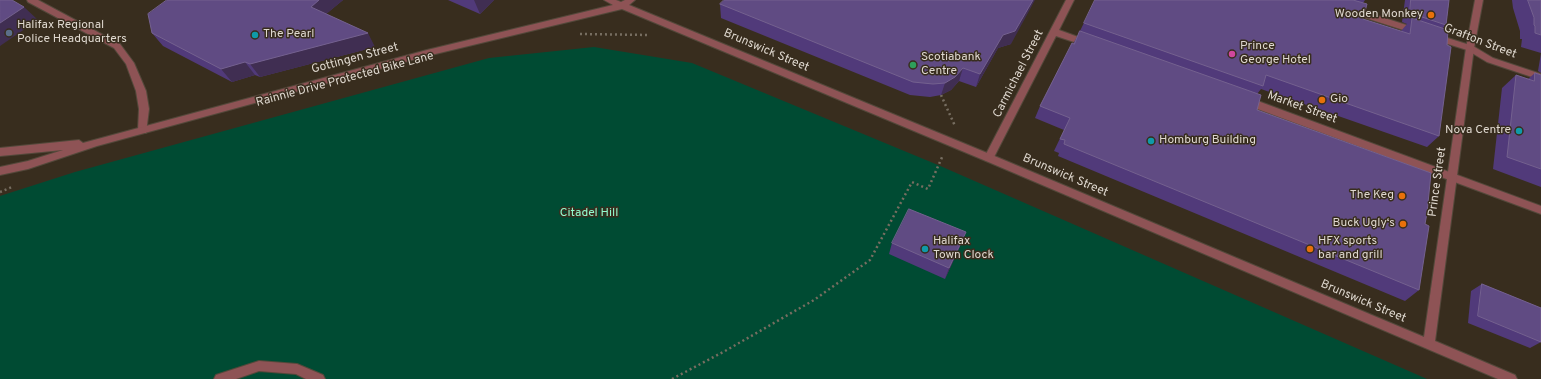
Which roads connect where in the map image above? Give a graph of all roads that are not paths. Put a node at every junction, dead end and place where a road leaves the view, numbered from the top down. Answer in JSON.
{"nodes":[{"id":1,"x":31,"y":0,"type":"edge"},
{"id":2,"x":608,"y":0,"type":"edge"},
{"id":3,"x":631,"y":0,"type":"edge"},
{"id":4,"x":1070,"y":0,"type":"edge"},
{"id":5,"x":1480,"y":0,"type":"edge"},
{"id":6,"x":622,"y":6,"type":"junction"},
{"id":7,"x":1341,"y":7,"type":"edge"},
{"id":8,"x":1054,"y":32,"type":"junction"},
{"id":9,"x":1098,"y":48,"type":"edge"},
{"id":10,"x":1470,"y":48,"type":"junction"},
{"id":11,"x":1541,"y":77,"type":"edge"},
{"id":12,"x":1240,"y":98,"type":"edge"},
{"id":13,"x":142,"y":130,"type":"junction"},
{"id":14,"x":97,"y":142,"type":"junction"},
{"id":15,"x":0,"y":152,"type":"edge"},
{"id":16,"x":989,"y":158,"type":"junction"},
{"id":17,"x":0,"y":171,"type":"edge"},
{"id":18,"x":1452,"y":178,"type":"junction"},
{"id":19,"x":1541,"y":210,"type":"edge"},
{"id":20,"x":1429,"y":344,"type":"junction"},
{"id":21,"x":220,"y":379,"type":"edge"},
{"id":22,"x":319,"y":379,"type":"edge"},
{"id":23,"x":1511,"y":379,"type":"edge"}],
"edges":[{"from":1,"to":13,"type":"street"},
{"from":2,"to":6,"type":"street","name":"Brunswick Street"},
{"from":3,"to":6,"type":"street"},
{"from":4,"to":8,"type":"street","name":"Carmichael Street"},
{"from":5,"to":10,"type":"street","name":"Prince Street"},
{"from":6,"to":13,"type":"street","name":"Gottingen Street"},
{"from":6,"to":16,"type":"street","name":"Brunswick Street"},
{"from":7,"to":10,"type":"street","name":"Grafton Street"},
{"from":8,"to":9,"type":"street"},
{"from":8,"to":16,"type":"street","name":"Carmichael Street"},
{"from":10,"to":11,"type":"street","name":"Grafton Street"},
{"from":10,"to":18,"type":"street","name":"Prince Street"},
{"from":12,"to":18,"type":"street","name":"Market Street"},
{"from":13,"to":14,"type":"street","name":"Gottingen Street"},
{"from":14,"to":15,"type":"street","name":"Gottingen Street"},
{"from":14,"to":17,"type":"street","name":"Gottingen Street"},
{"from":16,"to":20,"type":"street","name":"Brunswick Street"},
{"from":18,"to":19,"type":"street","name":"Market Street"},
{"from":18,"to":20,"type":"street","name":"Prince Street"},
{"from":20,"to":23,"type":"street","name":"Brunswick Street"},
{"from":21,"to":22,"type":"street"}]}
